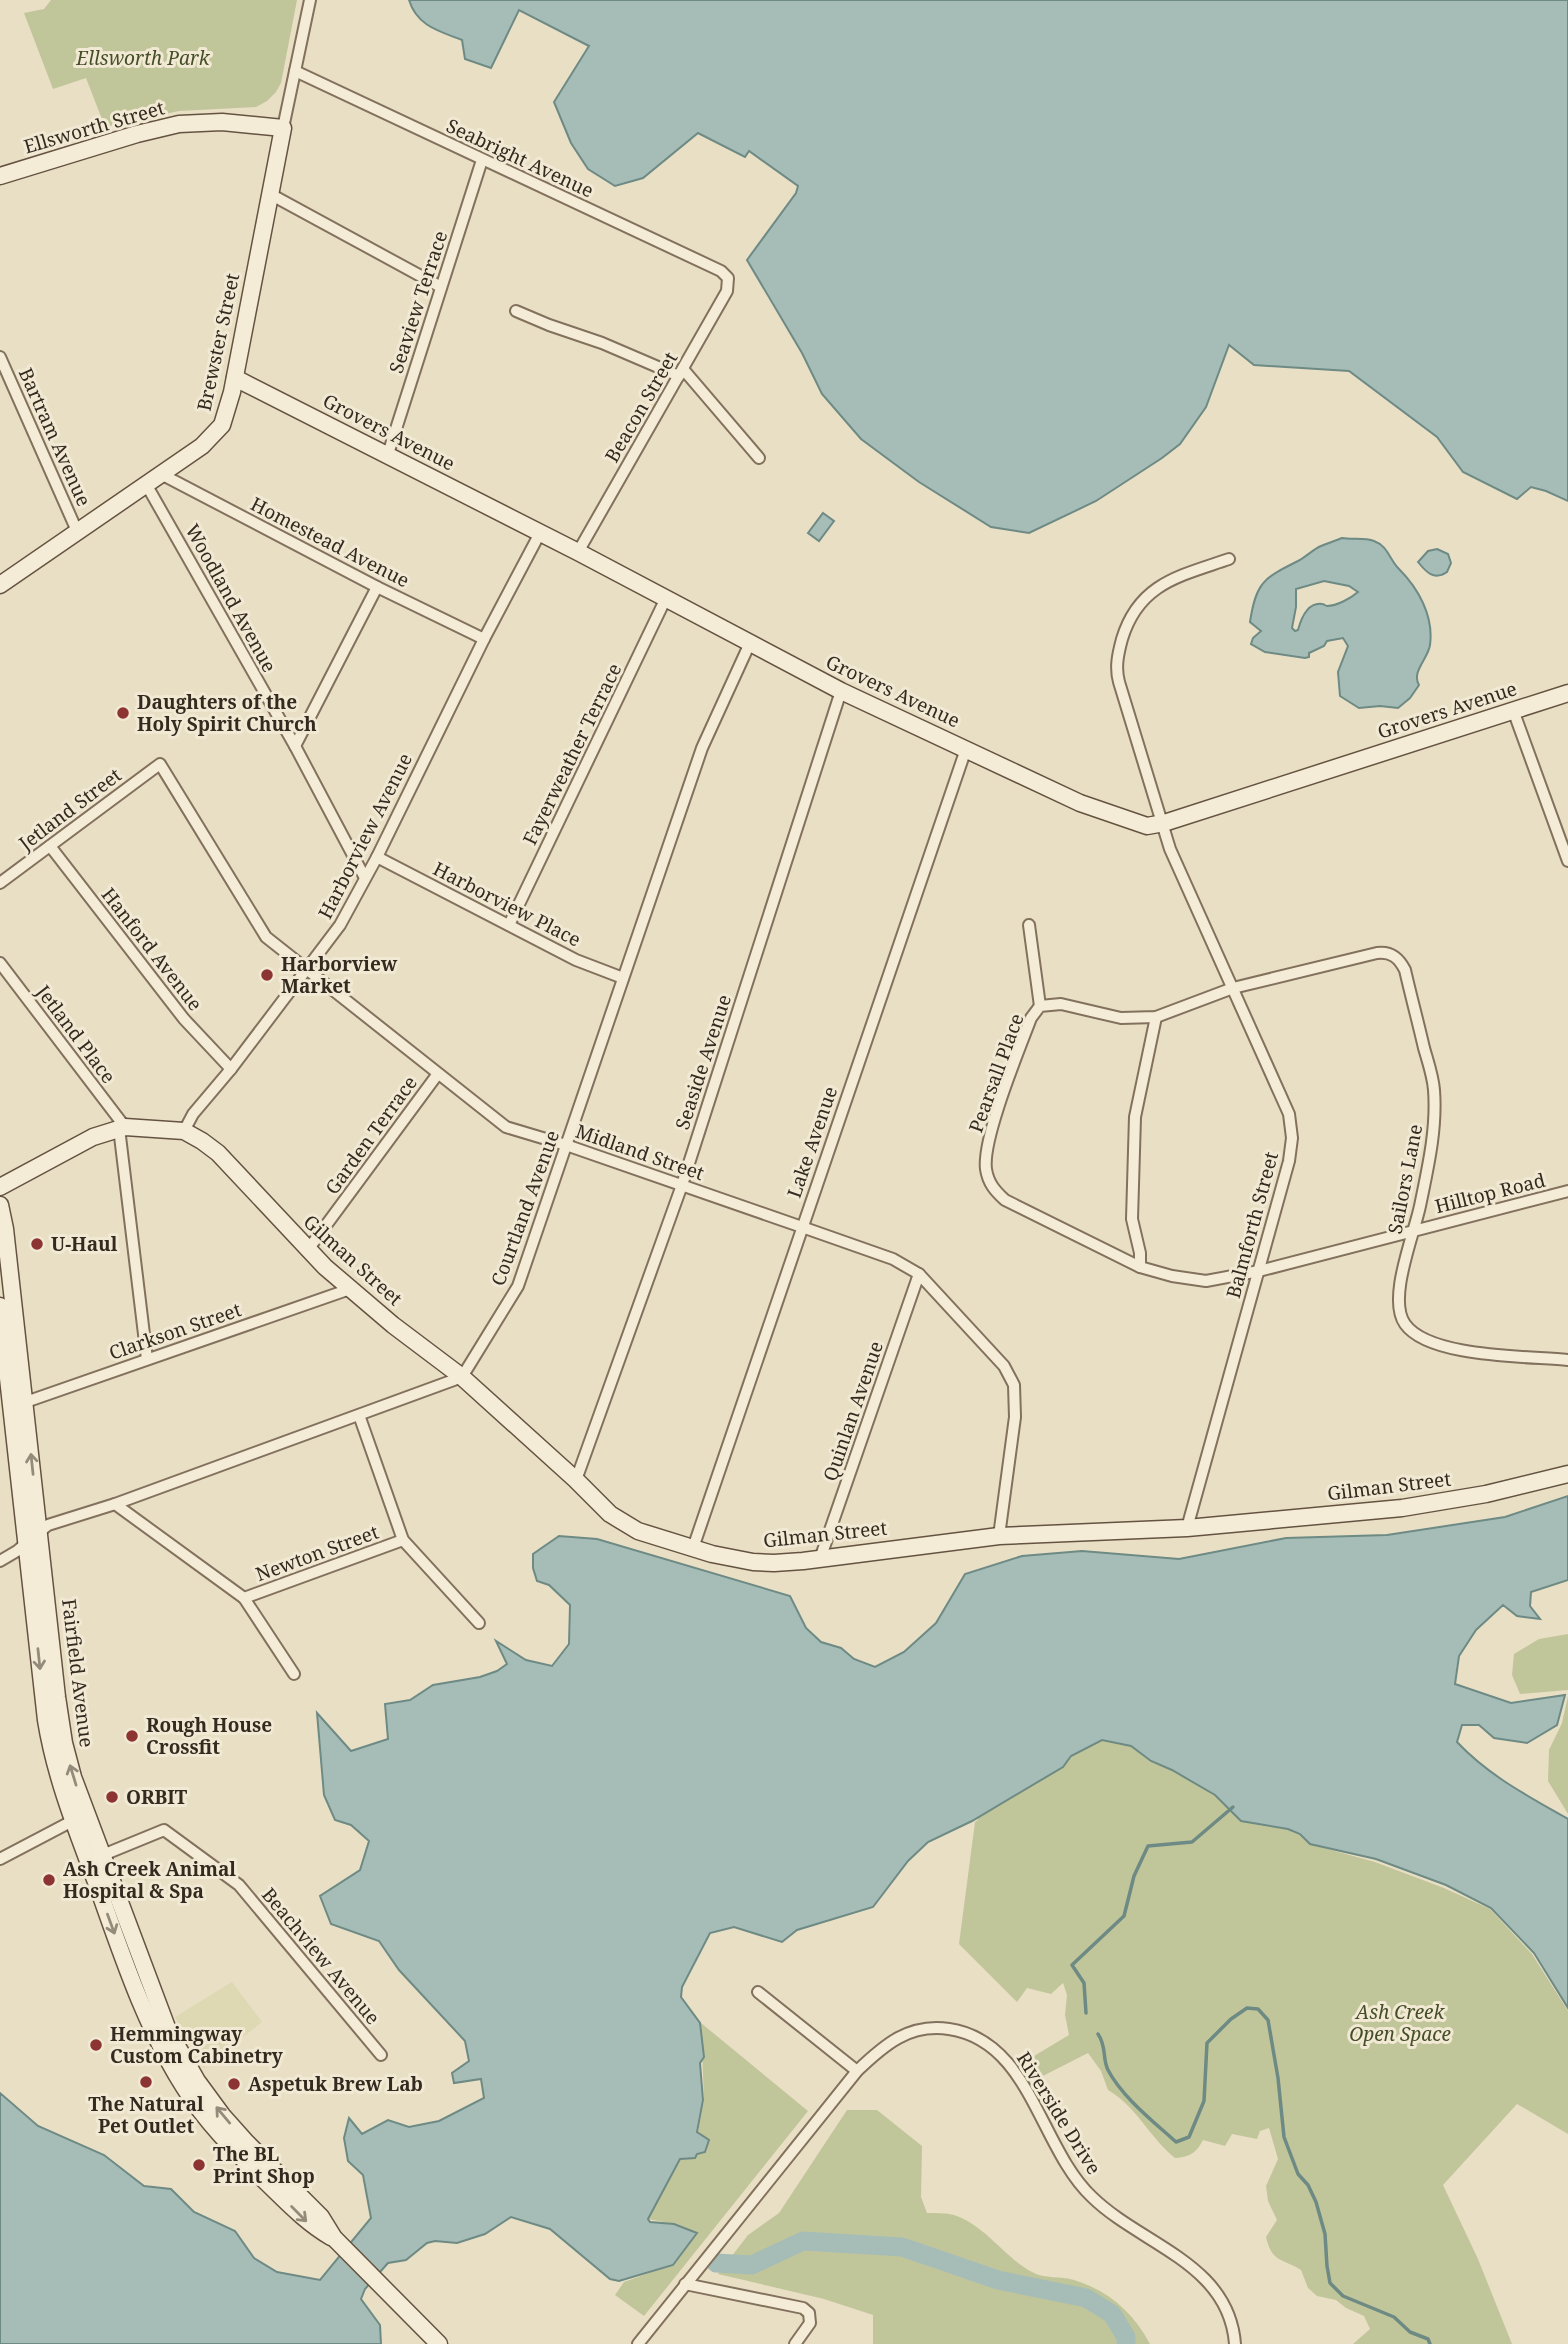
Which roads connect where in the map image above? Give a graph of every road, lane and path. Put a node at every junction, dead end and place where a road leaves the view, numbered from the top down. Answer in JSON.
{"nodes":[{"id":1,"x":310,"y":0,"type":"edge"},
{"id":2,"x":295,"y":71,"type":"junction"},
{"id":3,"x":283,"y":128,"type":"junction"},
{"id":4,"x":482,"y":160,"type":"junction"},
{"id":5,"x":0,"y":176,"type":"edge"},
{"id":6,"x":270,"y":194,"type":"junction"},
{"id":7,"x":728,"y":278,"type":"joint"},
{"id":8,"x":441,"y":287,"type":"junction"},
{"id":9,"x":516,"y":311,"type":"dead end"},
{"id":10,"x":0,"y":357,"type":"edge"},
{"id":11,"x":681,"y":373,"type":"junction"},
{"id":12,"x":235,"y":378,"type":"junction"},
{"id":13,"x":387,"y":454,"type":"junction"},
{"id":14,"x":759,"y":458,"type":"dead end"},
{"id":15,"x":161,"y":474,"type":"junction"},
{"id":16,"x":146,"y":484,"type":"junction"},
{"id":17,"x":78,"y":531,"type":"junction"},
{"id":18,"x":540,"y":533,"type":"junction"},
{"id":19,"x":578,"y":552,"type":"junction"},
{"id":20,"x":1229,"y":559,"type":"dead end"},
{"id":21,"x":0,"y":585,"type":"edge"},
{"id":22,"x":377,"y":587,"type":"junction"},
{"id":23,"x":666,"y":597,"type":"junction"},
{"id":24,"x":484,"y":639,"type":"junction"},
{"id":25,"x":750,"y":643,"type":"junction"},
{"id":26,"x":841,"y":691,"type":"junction"},
{"id":27,"x":1568,"y":693,"type":"edge"},
{"id":28,"x":1513,"y":710,"type":"junction"},
{"id":29,"x":295,"y":746,"type":"junction"},
{"id":30,"x":965,"y":749,"type":"junction"},
{"id":31,"x":160,"y":764,"type":"joint"},
{"id":32,"x":1164,"y":823,"type":"junction"},
{"id":33,"x":50,"y":846,"type":"junction"},
{"id":34,"x":1567,"y":853,"type":"edge"},
{"id":35,"x":377,"y":857,"type":"junction"},
{"id":36,"x":365,"y":878,"type":"junction"},
{"id":37,"x":0,"y":883,"type":"edge"},
{"id":38,"x":509,"y":925,"type":"junction"},
{"id":39,"x":1029,"y":925,"type":"dead end"},
{"id":40,"x":0,"y":963,"type":"edge"},
{"id":41,"x":306,"y":970,"type":"junction"},
{"id":42,"x":623,"y":978,"type":"junction"},
{"id":43,"x":1233,"y":988,"type":"junction"},
{"id":44,"x":1040,"y":1006,"type":"junction"},
{"id":45,"x":1156,"y":1017,"type":"junction"},
{"id":46,"x":231,"y":1069,"type":"junction"},
{"id":47,"x":437,"y":1075,"type":"junction"},
{"id":48,"x":122,"y":1128,"type":"junction"},
{"id":49,"x":184,"y":1131,"type":"junction"},
{"id":50,"x":566,"y":1145,"type":"junction"},
{"id":51,"x":682,"y":1185,"type":"junction"},
{"id":52,"x":0,"y":1187,"type":"edge"},
{"id":53,"x":1568,"y":1191,"type":"edge"},
{"id":54,"x":0,"y":1208,"type":"edge"},
{"id":55,"x":802,"y":1227,"type":"junction"},
{"id":56,"x":1415,"y":1231,"type":"junction"},
{"id":57,"x":307,"y":1251,"type":"junction"},
{"id":58,"x":1140,"y":1267,"type":"junction"},
{"id":59,"x":1259,"y":1271,"type":"junction"},
{"id":60,"x":919,"y":1274,"type":"junction"},
{"id":61,"x":350,"y":1289,"type":"junction"},
{"id":62,"x":0,"y":1307,"type":"edge"},
{"id":63,"x":147,"y":1359,"type":"junction"},
{"id":64,"x":1568,"y":1360,"type":"edge"},
{"id":65,"x":462,"y":1377,"type":"junction"},
{"id":66,"x":10,"y":1380,"type":"edge"},
{"id":67,"x":18,"y":1405,"type":"junction"},
{"id":68,"x":359,"y":1415,"type":"junction"},
{"id":69,"x":1568,"y":1474,"type":"edge"},
{"id":70,"x":576,"y":1480,"type":"junction"},
{"id":71,"x":116,"y":1504,"type":"junction"},
{"id":72,"x":1187,"y":1528,"type":"junction"},
{"id":73,"x":39,"y":1531,"type":"junction"},
{"id":74,"x":999,"y":1535,"type":"junction"},
{"id":75,"x":403,"y":1540,"type":"junction"},
{"id":76,"x":26,"y":1542,"type":"junction"},
{"id":77,"x":693,"y":1548,"type":"junction"},
{"id":78,"x":820,"y":1559,"type":"junction"},
{"id":79,"x":0,"y":1561,"type":"edge"},
{"id":80,"x":244,"y":1598,"type":"junction"},
{"id":81,"x":42,"y":1618,"type":"junction"},
{"id":82,"x":479,"y":1623,"type":"dead end"},
{"id":83,"x":294,"y":1674,"type":"dead end"},
{"id":84,"x":80,"y":1817,"type":"junction"},
{"id":85,"x":95,"y":1858,"type":"junction"},
{"id":86,"x":0,"y":1859,"type":"edge"},
{"id":87,"x":758,"y":1992,"type":"dead end"},
{"id":88,"x":381,"y":2055,"type":"dead end"},
{"id":89,"x":857,"y":2071,"type":"junction"},
{"id":90,"x":685,"y":2284,"type":"junction"},
{"id":91,"x":439,"y":2344,"type":"edge"},
{"id":92,"x":638,"y":2344,"type":"edge"},
{"id":93,"x":795,"y":2344,"type":"edge"},
{"id":94,"x":1234,"y":2344,"type":"edge"}],
"edges":[{"from":1,"to":2,"type":"street","name":"Brewster Street"},
{"from":2,"to":3,"type":"street","name":"Brewster Street"},
{"from":2,"to":4,"type":"street","name":"Seabright Avenue"},
{"from":3,"to":5,"type":"street","name":"Ellsworth Street"},
{"from":3,"to":6,"type":"street","name":"Brewster Street"},
{"from":4,"to":7,"type":"street","name":"Seabright Avenue"},
{"from":4,"to":8,"type":"street","name":"Seaview Terrace"},
{"from":6,"to":8,"type":"street"},
{"from":6,"to":12,"type":"street","name":"Brewster Street"},
{"from":7,"to":11,"type":"street","name":"Beacon Street"},
{"from":8,"to":13,"type":"street","name":"Seaview Terrace"},
{"from":9,"to":11,"type":"street"},
{"from":10,"to":17,"type":"street","name":"Bartram Avenue"},
{"from":11,"to":14,"type":"street"},
{"from":11,"to":19,"type":"street","name":"Beacon Street"},
{"from":12,"to":13,"type":"street","name":"Grovers Avenue"},
{"from":12,"to":15,"type":"street","name":"Brewster Street"},
{"from":13,"to":18,"type":"street","name":"Grovers Avenue"},
{"from":15,"to":16,"type":"street","name":"Brewster Street"},
{"from":15,"to":22,"type":"street","name":"Homestead Avenue"},
{"from":16,"to":17,"type":"street","name":"Brewster Street"},
{"from":16,"to":29,"type":"street","name":"Woodland Avenue"},
{"from":17,"to":21,"type":"street","name":"Brewster Street"},
{"from":18,"to":19,"type":"street","name":"Grovers Avenue"},
{"from":18,"to":24,"type":"street","name":"Harborview Avenue"},
{"from":19,"to":23,"type":"street","name":"Grovers Avenue"},
{"from":20,"to":32,"type":"street","name":"Balmforth Street"},
{"from":22,"to":24,"type":"street","name":"Homestead Avenue"},
{"from":22,"to":29,"type":"street"},
{"from":23,"to":25,"type":"street","name":"Grovers Avenue"},
{"from":23,"to":38,"type":"street","name":"Fayerweather Terrace"},
{"from":24,"to":35,"type":"street","name":"Harborview Avenue"},
{"from":25,"to":26,"type":"street","name":"Grovers Avenue"},
{"from":25,"to":42,"type":"street","name":"Courtland Avenue"},
{"from":26,"to":30,"type":"street","name":"Grovers Avenue"},
{"from":26,"to":51,"type":"street","name":"Seaside Avenue"},
{"from":27,"to":28,"type":"street","name":"Grovers Avenue"},
{"from":28,"to":32,"type":"street","name":"Grovers Avenue"},
{"from":28,"to":34,"type":"street"},
{"from":29,"to":36,"type":"street","name":"Woodland Avenue"},
{"from":30,"to":32,"type":"street","name":"Grovers Avenue"},
{"from":30,"to":55,"type":"street","name":"Lake Avenue"},
{"from":31,"to":33,"type":"street","name":"Jetland Street"},
{"from":31,"to":41,"type":"street","name":"Midland Street"},
{"from":32,"to":43,"type":"street","name":"Balmforth Street"},
{"from":33,"to":37,"type":"street","name":"Jetland Street"},
{"from":33,"to":46,"type":"street","name":"Hanford Avenue"},
{"from":35,"to":36,"type":"street","name":"Harborview Avenue"},
{"from":35,"to":38,"type":"street","name":"Harborview Place"},
{"from":36,"to":41,"type":"street","name":"Harborview Avenue"},
{"from":38,"to":42,"type":"street","name":"Harborview Place"},
{"from":39,"to":44,"type":"street"},
{"from":40,"to":48,"type":"street","name":"Jetland Place"},
{"from":41,"to":46,"type":"street","name":"Harborview Avenue"},
{"from":41,"to":47,"type":"street","name":"Midland Street"},
{"from":42,"to":50,"type":"street","name":"Courtland Avenue"},
{"from":43,"to":45,"type":"street","name":"Pearsall Place"},
{"from":43,"to":56,"type":"street","name":"Sailors Lane"},
{"from":43,"to":59,"type":"street","name":"Balmforth Street"},
{"from":44,"to":45,"type":"street","name":"Pearsall Place"},
{"from":44,"to":58,"type":"street","name":"Pearsall Place"},
{"from":45,"to":58,"type":"street"},
{"from":46,"to":49,"type":"street","name":"Harborview Avenue"},
{"from":47,"to":50,"type":"street","name":"Midland Street"},
{"from":47,"to":57,"type":"street","name":"Garden Terrace"},
{"from":48,"to":49,"type":"street","name":"Gilman Street"},
{"from":48,"to":52,"type":"street","name":"Gilman Street"},
{"from":48,"to":63,"type":"street"},
{"from":49,"to":57,"type":"street","name":"Gilman Street"},
{"from":50,"to":51,"type":"street","name":"Midland Street"},
{"from":50,"to":65,"type":"street","name":"Courtland Avenue"},
{"from":51,"to":55,"type":"street","name":"Midland Street"},
{"from":51,"to":70,"type":"street","name":"Seaside Avenue"},
{"from":53,"to":56,"type":"street","name":"Hilltop Road"},
{"from":54,"to":66,"type":"street","name":"Fairfield Avenue"},
{"from":55,"to":60,"type":"street","name":"Midland Street"},
{"from":55,"to":77,"type":"street","name":"Lake Avenue"},
{"from":56,"to":59,"type":"street","name":"Hilltop Road"},
{"from":56,"to":64,"type":"street","name":"Sailors Lane"},
{"from":57,"to":61,"type":"street","name":"Gilman Street"},
{"from":58,"to":59,"type":"street","name":"Pearsall Place"},
{"from":59,"to":72,"type":"street","name":"Balmforth Street"},
{"from":60,"to":74,"type":"street","name":"Midland Street"},
{"from":60,"to":78,"type":"street","name":"Quinlan Avenue"},
{"from":61,"to":63,"type":"street","name":"Clarkson Street"},
{"from":61,"to":65,"type":"street","name":"Gilman Street"},
{"from":62,"to":66,"type":"street","name":"Fairfield Avenue"},
{"from":63,"to":67,"type":"street","name":"Clarkson Street"},
{"from":65,"to":68,"type":"street"},
{"from":65,"to":70,"type":"street","name":"Gilman Street"},
{"from":66,"to":67,"type":"street","name":"Fairfield Avenue"},
{"from":73,"to":67,"type":"street","name":"Fairfield Avenue","one_way":true},
{"from":67,"to":76,"type":"street","name":"Fairfield Avenue"},
{"from":68,"to":71,"type":"street"},
{"from":68,"to":75,"type":"street"},
{"from":69,"to":72,"type":"street","name":"Gilman Street"},
{"from":70,"to":77,"type":"street","name":"Gilman Street"},
{"from":71,"to":73,"type":"street"},
{"from":71,"to":80,"type":"street"},
{"from":72,"to":74,"type":"street","name":"Gilman Street"},
{"from":73,"to":76,"type":"street"},
{"from":73,"to":81,"type":"street","name":"Fairfield Avenue"},
{"from":74,"to":78,"type":"street","name":"Gilman Street"},
{"from":75,"to":80,"type":"street","name":"Newton Street"},
{"from":75,"to":82,"type":"street"},
{"from":76,"to":79,"type":"street"},
{"from":76,"to":81,"type":"street","name":"Fairfield Avenue"},
{"from":77,"to":78,"type":"street","name":"Gilman Street"},
{"from":80,"to":83,"type":"street"},
{"from":81,"to":84,"type":"street","name":"Fairfield Avenue"},
{"from":84,"to":85,"type":"street","name":"Fairfield Avenue"},
{"from":84,"to":86,"type":"street"},
{"from":85,"to":88,"type":"street","name":"Beachview Avenue"},
{"from":85,"to":91,"type":"street","name":"Fairfield Avenue"},
{"from":87,"to":89,"type":"street"},
{"from":89,"to":90,"type":"street","name":"Riverside Drive"},
{"from":89,"to":94,"type":"street","name":"Riverside Drive"},
{"from":90,"to":92,"type":"street","name":"Riverside Drive"},
{"from":90,"to":93,"type":"street"}]}
